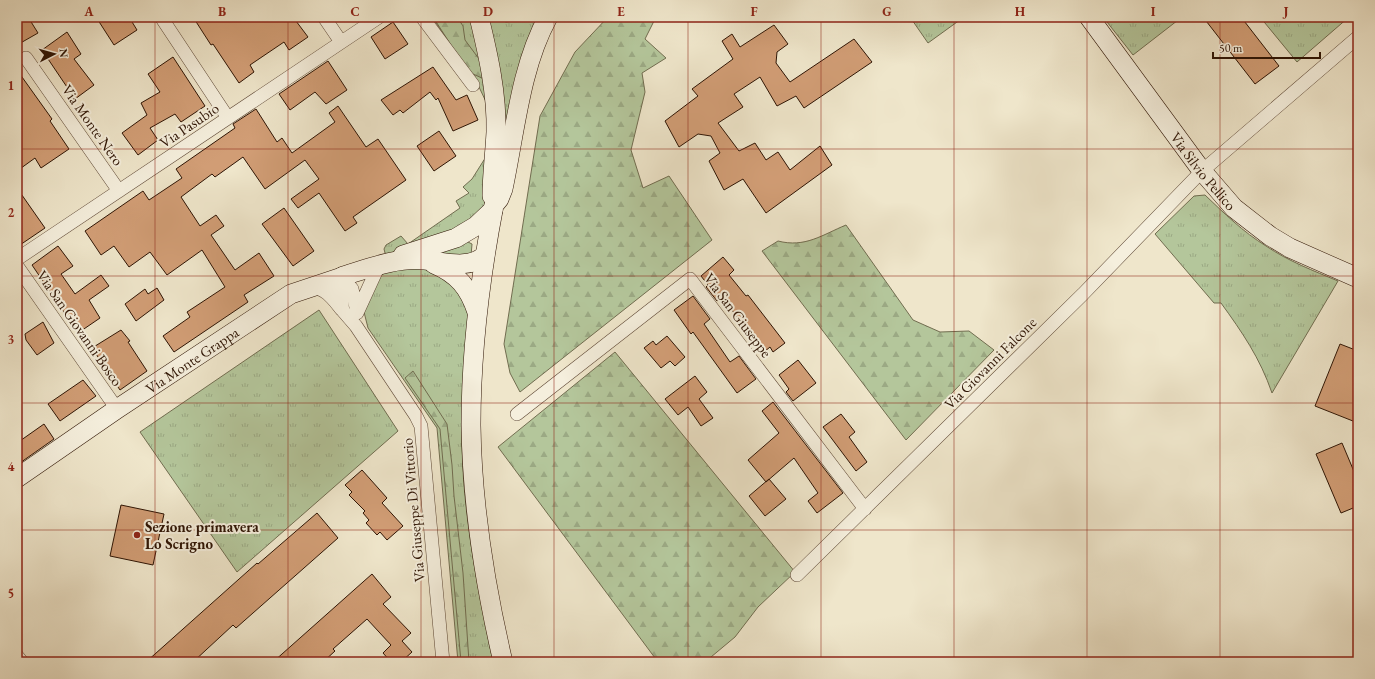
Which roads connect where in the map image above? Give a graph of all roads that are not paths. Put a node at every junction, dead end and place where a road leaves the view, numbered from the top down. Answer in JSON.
{"nodes":[{"id":1,"x":161,"y":17,"type":"edge"},
{"id":2,"x":324,"y":17,"type":"edge"},
{"id":3,"x":379,"y":17,"type":"edge"},
{"id":4,"x":422,"y":17,"type":"edge"},
{"id":5,"x":479,"y":17,"type":"edge"},
{"id":6,"x":548,"y":17,"type":"edge"},
{"id":7,"x":1089,"y":17,"type":"edge"},
{"id":8,"x":1358,"y":37,"type":"edge"},
{"id":9,"x":341,"y":42,"type":"junction"},
{"id":10,"x":26,"y":58,"type":"dead end"},
{"id":11,"x":473,"y":85,"type":"dead end"},
{"id":12,"x":228,"y":118,"type":"junction"},
{"id":13,"x":1202,"y":171,"type":"junction"},
{"id":14,"x":119,"y":191,"type":"junction"},
{"id":15,"x":493,"y":208,"type":"junction"},
{"id":16,"x":485,"y":255,"type":"junction"},
{"id":17,"x":17,"y":259,"type":"edge"},
{"id":18,"x":423,"y":260,"type":"junction"},
{"id":19,"x":379,"y":265,"type":"junction"},
{"id":20,"x":17,"y":266,"type":"edge"},
{"id":21,"x":343,"y":277,"type":"junction"},
{"id":22,"x":1358,"y":278,"type":"edge"},
{"id":23,"x":311,"y":287,"type":"junction"},
{"id":24,"x":343,"y":311,"type":"junction"},
{"id":25,"x":357,"y":312,"type":"junction"},
{"id":26,"x":477,"y":314,"type":"junction"},
{"id":27,"x":356,"y":326,"type":"junction"},
{"id":28,"x":117,"y":409,"type":"junction"},
{"id":29,"x":517,"y":414,"type":"dead end"},
{"id":30,"x":17,"y":478,"type":"edge"},
{"id":31,"x":865,"y":509,"type":"junction"},
{"id":32,"x":797,"y":575,"type":"dead end"},
{"id":33,"x":17,"y":656,"type":"edge"},
{"id":34,"x":22,"y":662,"type":"edge"},
{"id":35,"x":443,"y":662,"type":"edge"},
{"id":36,"x":503,"y":662,"type":"edge"}],
"edges":[{"from":1,"to":12,"type":"street"},
{"from":2,"to":9,"type":"street"},
{"from":3,"to":9,"type":"street","name":"Via Pasubio"},
{"from":4,"to":11,"type":"street"},
{"from":5,"to":15,"type":"street"},
{"from":6,"to":15,"type":"street"},
{"from":7,"to":13,"type":"street","name":"Via Silvio Pellico"},
{"from":8,"to":13,"type":"street","name":"Via Giovanni Falcone"},
{"from":9,"to":12,"type":"street","name":"Via Pasubio"},
{"from":10,"to":14,"type":"street","name":"Via Monte Nero"},
{"from":12,"to":14,"type":"street","name":"Via Pasubio"},
{"from":13,"to":22,"type":"street","name":"Via Silvio Pellico"},
{"from":13,"to":31,"type":"street","name":"Via Giovanni Falcone"},
{"from":14,"to":17,"type":"street","name":"Via Pasubio"},
{"from":15,"to":16,"type":"street"},
{"from":15,"to":19,"type":"street","name":"Via Monte Grappa"},
{"from":16,"to":18,"type":"street","name":"Via Monte Grappa"},
{"from":16,"to":26,"type":"street"},
{"from":18,"to":19,"type":"street","name":"Via Monte Grappa"},
{"from":18,"to":26,"type":"street","name":"Via Monte Grappa"},
{"from":19,"to":21,"type":"street","name":"Via Monte Grappa"},
{"from":19,"to":25,"type":"street"},
{"from":20,"to":28,"type":"street","name":"Via San Giovanni Bosco"},
{"from":21,"to":23,"type":"street","name":"Via Monte Grappa"},
{"from":21,"to":24,"type":"street"},
{"from":21,"to":25,"type":"street"},
{"from":23,"to":24,"type":"street","name":"Via Giuseppe Di Vittorio"},
{"from":23,"to":28,"type":"street","name":"Via Monte Grappa"},
{"from":24,"to":27,"type":"street","name":"Via Giuseppe Di Vittorio"},
{"from":25,"to":27,"type":"street"},
{"from":26,"to":36,"type":"street"},
{"from":27,"to":35,"type":"street","name":"Via Giuseppe Di Vittorio"},
{"from":28,"to":30,"type":"street","name":"Via Monte Grappa"},
{"from":29,"to":31,"type":"street","name":"Via San Giuseppe"},
{"from":31,"to":32,"type":"street","name":"Via Giovanni Falcone"},
{"from":33,"to":34,"type":"street"}]}
